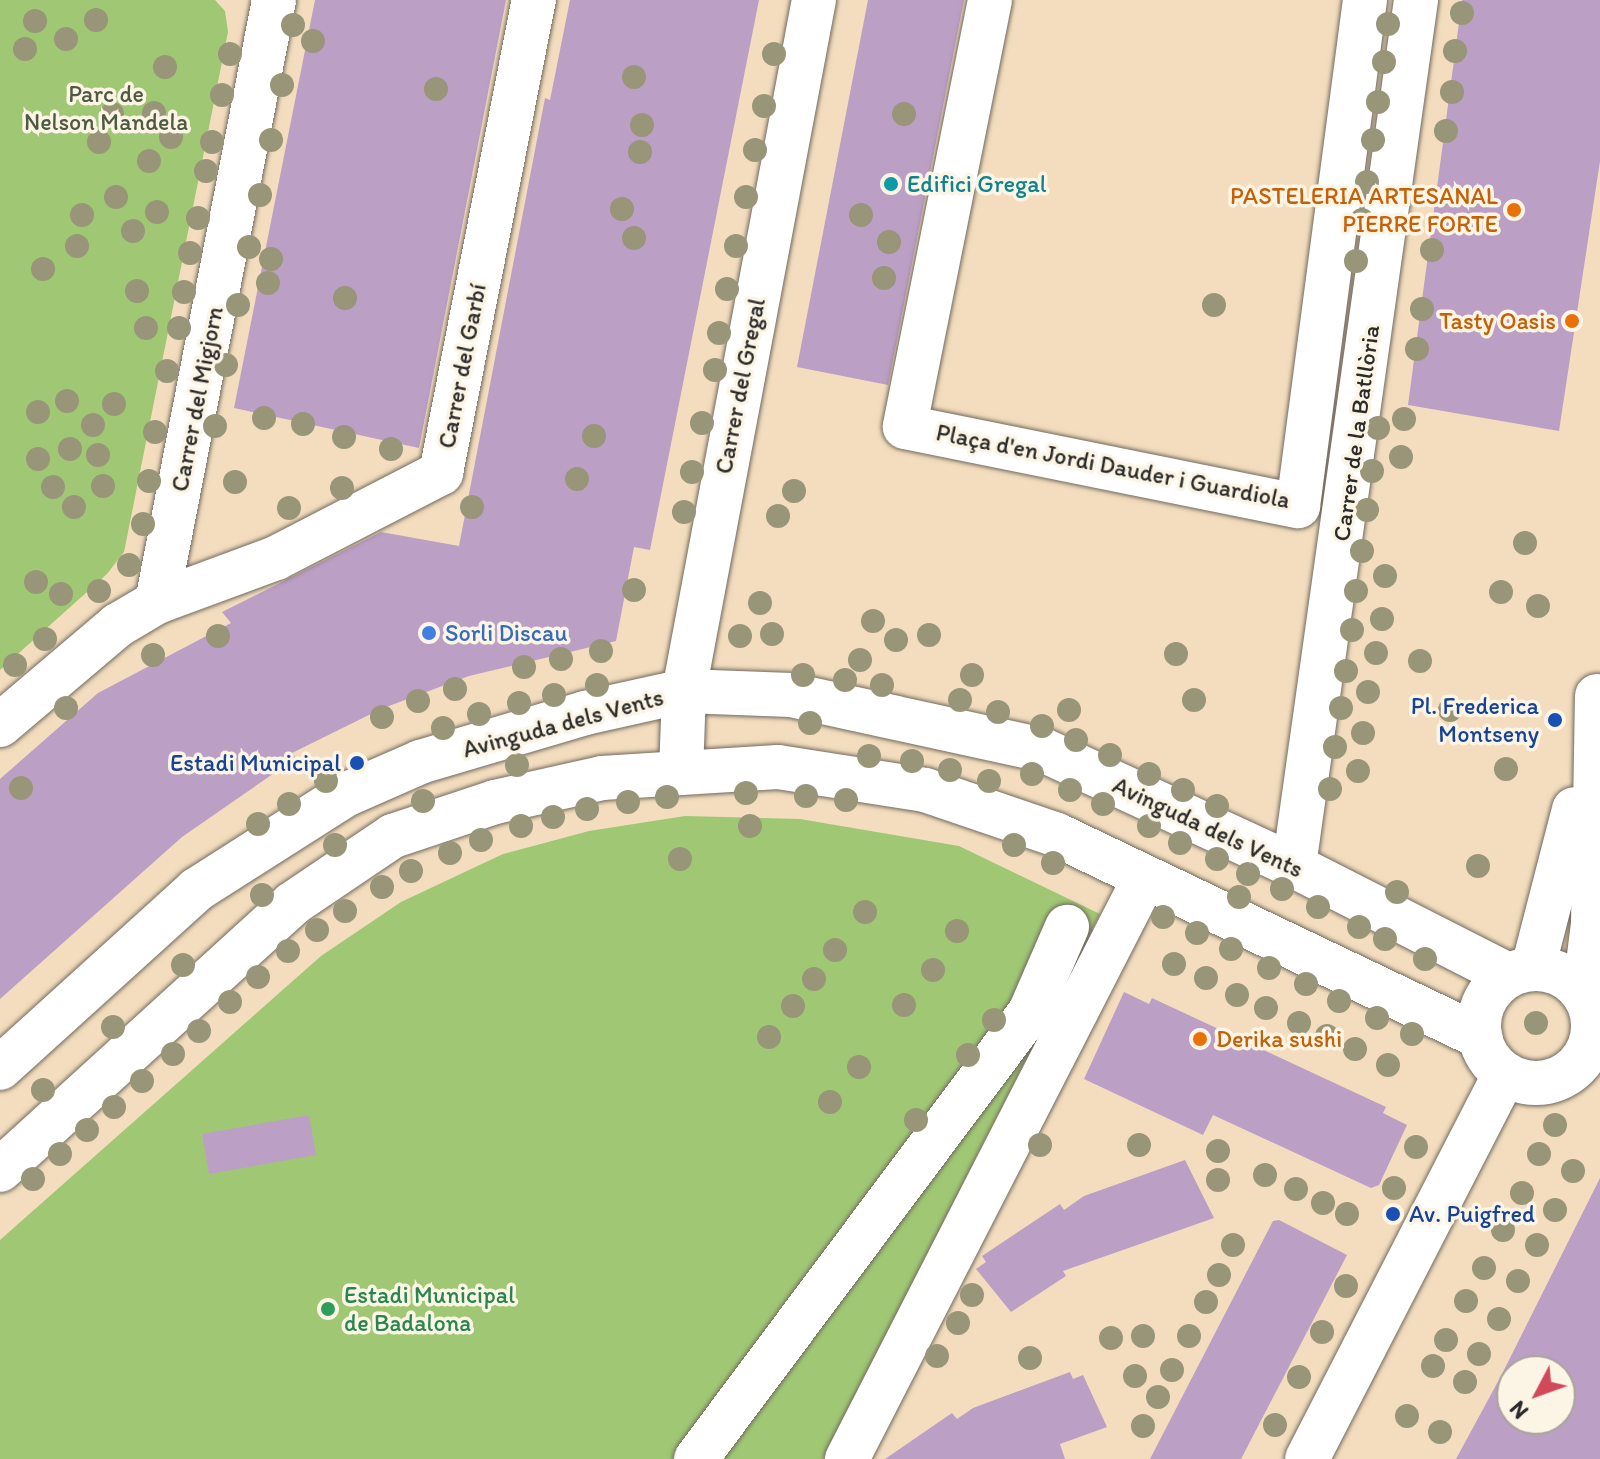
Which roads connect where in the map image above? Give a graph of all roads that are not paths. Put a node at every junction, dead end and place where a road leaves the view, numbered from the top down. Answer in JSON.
{"nodes":[{"id":1,"x":274,"y":0,"type":"edge"},
{"id":2,"x":534,"y":0,"type":"edge"},
{"id":3,"x":814,"y":0,"type":"edge"},
{"id":4,"x":990,"y":0,"type":"edge"},
{"id":5,"x":1365,"y":0,"type":"edge"},
{"id":6,"x":1416,"y":0,"type":"edge"},
{"id":7,"x":157,"y":602,"type":"junction"},
{"id":8,"x":1599,"y":687,"type":"edge"},
{"id":9,"x":684,"y":691,"type":"junction"},
{"id":10,"x":0,"y":725,"type":"edge"},
{"id":11,"x":681,"y":773,"type":"junction"},
{"id":12,"x":1294,"y":866,"type":"junction"},
{"id":13,"x":1144,"y":879,"type":"junction"},
{"id":14,"x":1067,"y":927,"type":"dead end"},
{"id":15,"x":1596,"y":932,"type":"edge"},
{"id":16,"x":1521,"y":972,"type":"junction"},
{"id":17,"x":1592,"y":1005,"type":"edge"},
{"id":18,"x":1480,"y":1037,"type":"junction"},
{"id":19,"x":0,"y":1068,"type":"edge"},
{"id":20,"x":1505,"y":1074,"type":"junction"},
{"id":21,"x":1584,"y":1082,"type":"edge"},
{"id":22,"x":0,"y":1170,"type":"edge"},
{"id":23,"x":696,"y":1459,"type":"edge"},
{"id":24,"x":847,"y":1459,"type":"edge"},
{"id":25,"x":1307,"y":1459,"type":"edge"}],
"edges":[{"from":1,"to":7,"type":"street","name":"Carrer del Migjorn"},
{"from":2,"to":7,"type":"street","name":"Carrer del Garbí"},
{"from":3,"to":9,"type":"street","name":"Carrer del Gregal"},
{"from":4,"to":5,"type":"street","name":"Plaça d'en Jordi Dauder i Guardiola"},
{"from":6,"to":12,"type":"street","name":"Carrer de la Batllòria"},
{"from":7,"to":10,"type":"street"},
{"from":8,"to":15,"type":"street"},
{"from":8,"to":16,"type":"street"},
{"from":9,"to":11,"type":"street","name":"Carrer del Gregal"},
{"from":9,"to":12,"type":"street","name":"Avinguda dels Vents"},
{"from":9,"to":19,"type":"street","name":"Avinguda dels Vents"},
{"from":11,"to":13,"type":"street"},
{"from":11,"to":22,"type":"street"},
{"from":12,"to":16,"type":"street","name":"Avinguda dels Vents"},
{"from":13,"to":18,"type":"street"},
{"from":13,"to":24,"type":"street"},
{"from":14,"to":23,"type":"street"},
{"from":15,"to":17,"type":"street"},
{"from":16,"to":17,"type":"street"},
{"from":16,"to":18,"type":"street"},
{"from":17,"to":21,"type":"street"},
{"from":18,"to":20,"type":"street"},
{"from":20,"to":21,"type":"street"},
{"from":20,"to":25,"type":"street"}]}
